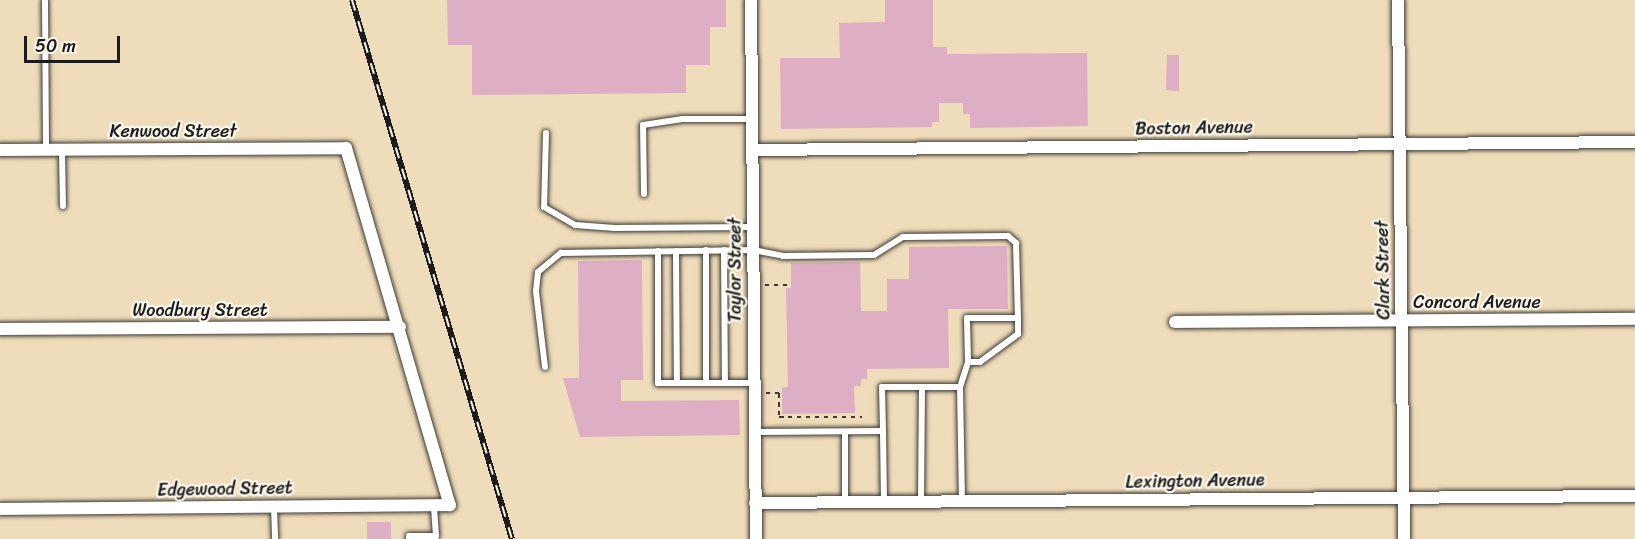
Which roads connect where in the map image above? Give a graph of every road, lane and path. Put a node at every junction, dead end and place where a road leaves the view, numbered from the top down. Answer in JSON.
{"nodes":[{"id":1,"x":45,"y":0,"type":"edge"},
{"id":2,"x":751,"y":0,"type":"edge"},
{"id":3,"x":1398,"y":0,"type":"edge"},
{"id":4,"x":752,"y":119,"type":"junction"},
{"id":5,"x":546,"y":134,"type":"dead end"},
{"id":6,"x":1635,"y":142,"type":"edge"},
{"id":7,"x":1400,"y":144,"type":"junction"},
{"id":8,"x":0,"y":150,"type":"edge"},
{"id":9,"x":46,"y":150,"type":"junction"},
{"id":10,"x":62,"y":150,"type":"junction"},
{"id":11,"x":753,"y":150,"type":"junction"},
{"id":12,"x":644,"y":194,"type":"dead end"},
{"id":13,"x":63,"y":206,"type":"dead end"},
{"id":14,"x":753,"y":227,"type":"junction"},
{"id":15,"x":676,"y":250,"type":"junction"},
{"id":16,"x":706,"y":250,"type":"junction"},
{"id":17,"x":724,"y":250,"type":"junction"},
{"id":18,"x":753,"y":250,"type":"junction"},
{"id":19,"x":658,"y":251,"type":"junction"},
{"id":20,"x":765,"y":285,"type":"dead end"},
{"id":21,"x":790,"y":285,"type":"dead end"},
{"id":22,"x":1018,"y":318,"type":"junction"},
{"id":23,"x":1635,"y":319,"type":"edge"},
{"id":24,"x":1402,"y":321,"type":"junction"},
{"id":25,"x":1175,"y":322,"type":"dead end"},
{"id":26,"x":399,"y":327,"type":"junction"},
{"id":27,"x":0,"y":329,"type":"edge"},
{"id":28,"x":968,"y":362,"type":"junction"},
{"id":29,"x":545,"y":368,"type":"dead end"},
{"id":30,"x":677,"y":383,"type":"junction"},
{"id":31,"x":706,"y":383,"type":"junction"},
{"id":32,"x":725,"y":383,"type":"junction"},
{"id":33,"x":754,"y":383,"type":"junction"},
{"id":34,"x":922,"y":387,"type":"junction"},
{"id":35,"x":960,"y":387,"type":"junction"},
{"id":36,"x":766,"y":393,"type":"dead end"},
{"id":37,"x":862,"y":417,"type":"dead end"},
{"id":38,"x":883,"y":431,"type":"junction"},
{"id":39,"x":755,"y":432,"type":"junction"},
{"id":40,"x":845,"y":432,"type":"junction"},
{"id":41,"x":1635,"y":496,"type":"edge"},
{"id":42,"x":1403,"y":498,"type":"junction"},
{"id":43,"x":962,"y":501,"type":"junction"},
{"id":44,"x":845,"y":502,"type":"junction"},
{"id":45,"x":884,"y":502,"type":"junction"},
{"id":46,"x":921,"y":502,"type":"junction"},
{"id":47,"x":755,"y":503,"type":"junction"},
{"id":48,"x":434,"y":505,"type":"junction"},
{"id":49,"x":274,"y":506,"type":"junction"},
{"id":50,"x":0,"y":509,"type":"edge"},
{"id":51,"x":274,"y":539,"type":"edge"},
{"id":52,"x":409,"y":539,"type":"edge"},
{"id":53,"x":756,"y":539,"type":"edge"},
{"id":54,"x":1404,"y":539,"type":"edge"}],
"edges":[{"from":1,"to":9,"type":"lane"},
{"from":2,"to":4,"type":"street","name":"Taylor Street"},
{"from":3,"to":7,"type":"street","name":"Clark Street"},
{"from":4,"to":11,"type":"street","name":"Taylor Street"},
{"from":4,"to":12,"type":"lane"},
{"from":5,"to":14,"type":"lane"},
{"from":6,"to":7,"type":"street","name":"Boston Avenue"},
{"from":7,"to":11,"type":"street","name":"Boston Avenue"},
{"from":7,"to":24,"type":"street","name":"Clark Street"},
{"from":8,"to":9,"type":"street","name":"Kenwood Street"},
{"from":9,"to":10,"type":"street","name":"Kenwood Street"},
{"from":10,"to":13,"type":"lane"},
{"from":10,"to":26,"type":"street","name":"Kenwood Street"},
{"from":11,"to":14,"type":"street","name":"Taylor Street"},
{"from":14,"to":18,"type":"street","name":"Taylor Street"},
{"from":15,"to":16,"type":"lane"},
{"from":15,"to":19,"type":"lane"},
{"from":15,"to":30,"type":"lane"},
{"from":16,"to":17,"type":"lane"},
{"from":16,"to":31,"type":"lane"},
{"from":17,"to":18,"type":"lane"},
{"from":17,"to":32,"type":"lane"},
{"from":18,"to":22,"type":"lane"},
{"from":18,"to":33,"type":"street","name":"Taylor Street"},
{"from":19,"to":29,"type":"lane"},
{"from":19,"to":30,"type":"lane"},
{"from":20,"to":21,"type":"path"},
{"from":22,"to":28,"type":"lane"},
{"from":22,"to":28,"type":"lane"},
{"from":23,"to":24,"type":"street","name":"Concord Avenue"},
{"from":24,"to":25,"type":"street","name":"Concord Avenue"},
{"from":24,"to":42,"type":"street","name":"Clark Street"},
{"from":26,"to":27,"type":"street","name":"Woodbury Street"},
{"from":26,"to":48,"type":"street","name":"Edgewood Street"},
{"from":28,"to":35,"type":"lane"},
{"from":30,"to":31,"type":"lane"},
{"from":31,"to":32,"type":"lane"},
{"from":32,"to":33,"type":"lane"},
{"from":33,"to":39,"type":"street","name":"Taylor Street"},
{"from":34,"to":35,"type":"lane"},
{"from":34,"to":38,"type":"lane"},
{"from":34,"to":46,"type":"lane"},
{"from":35,"to":43,"type":"lane"},
{"from":36,"to":37,"type":"path"},
{"from":38,"to":40,"type":"lane"},
{"from":38,"to":45,"type":"lane"},
{"from":39,"to":40,"type":"lane"},
{"from":39,"to":47,"type":"street","name":"Taylor Street"},
{"from":40,"to":44,"type":"lane"},
{"from":41,"to":42,"type":"street","name":"Lexington Avenue"},
{"from":42,"to":43,"type":"street","name":"Lexington Avenue"},
{"from":42,"to":54,"type":"street","name":"Clark Street"},
{"from":43,"to":46,"type":"street","name":"Lexington Avenue"},
{"from":44,"to":45,"type":"street","name":"Lexington Avenue"},
{"from":44,"to":47,"type":"street","name":"Lexington Avenue"},
{"from":45,"to":46,"type":"street","name":"Lexington Avenue"},
{"from":47,"to":53,"type":"street","name":"Taylor Street"},
{"from":48,"to":49,"type":"street","name":"Edgewood Street"},
{"from":48,"to":52,"type":"lane"},
{"from":49,"to":50,"type":"street","name":"Edgewood Street"},
{"from":49,"to":51,"type":"lane"}]}
